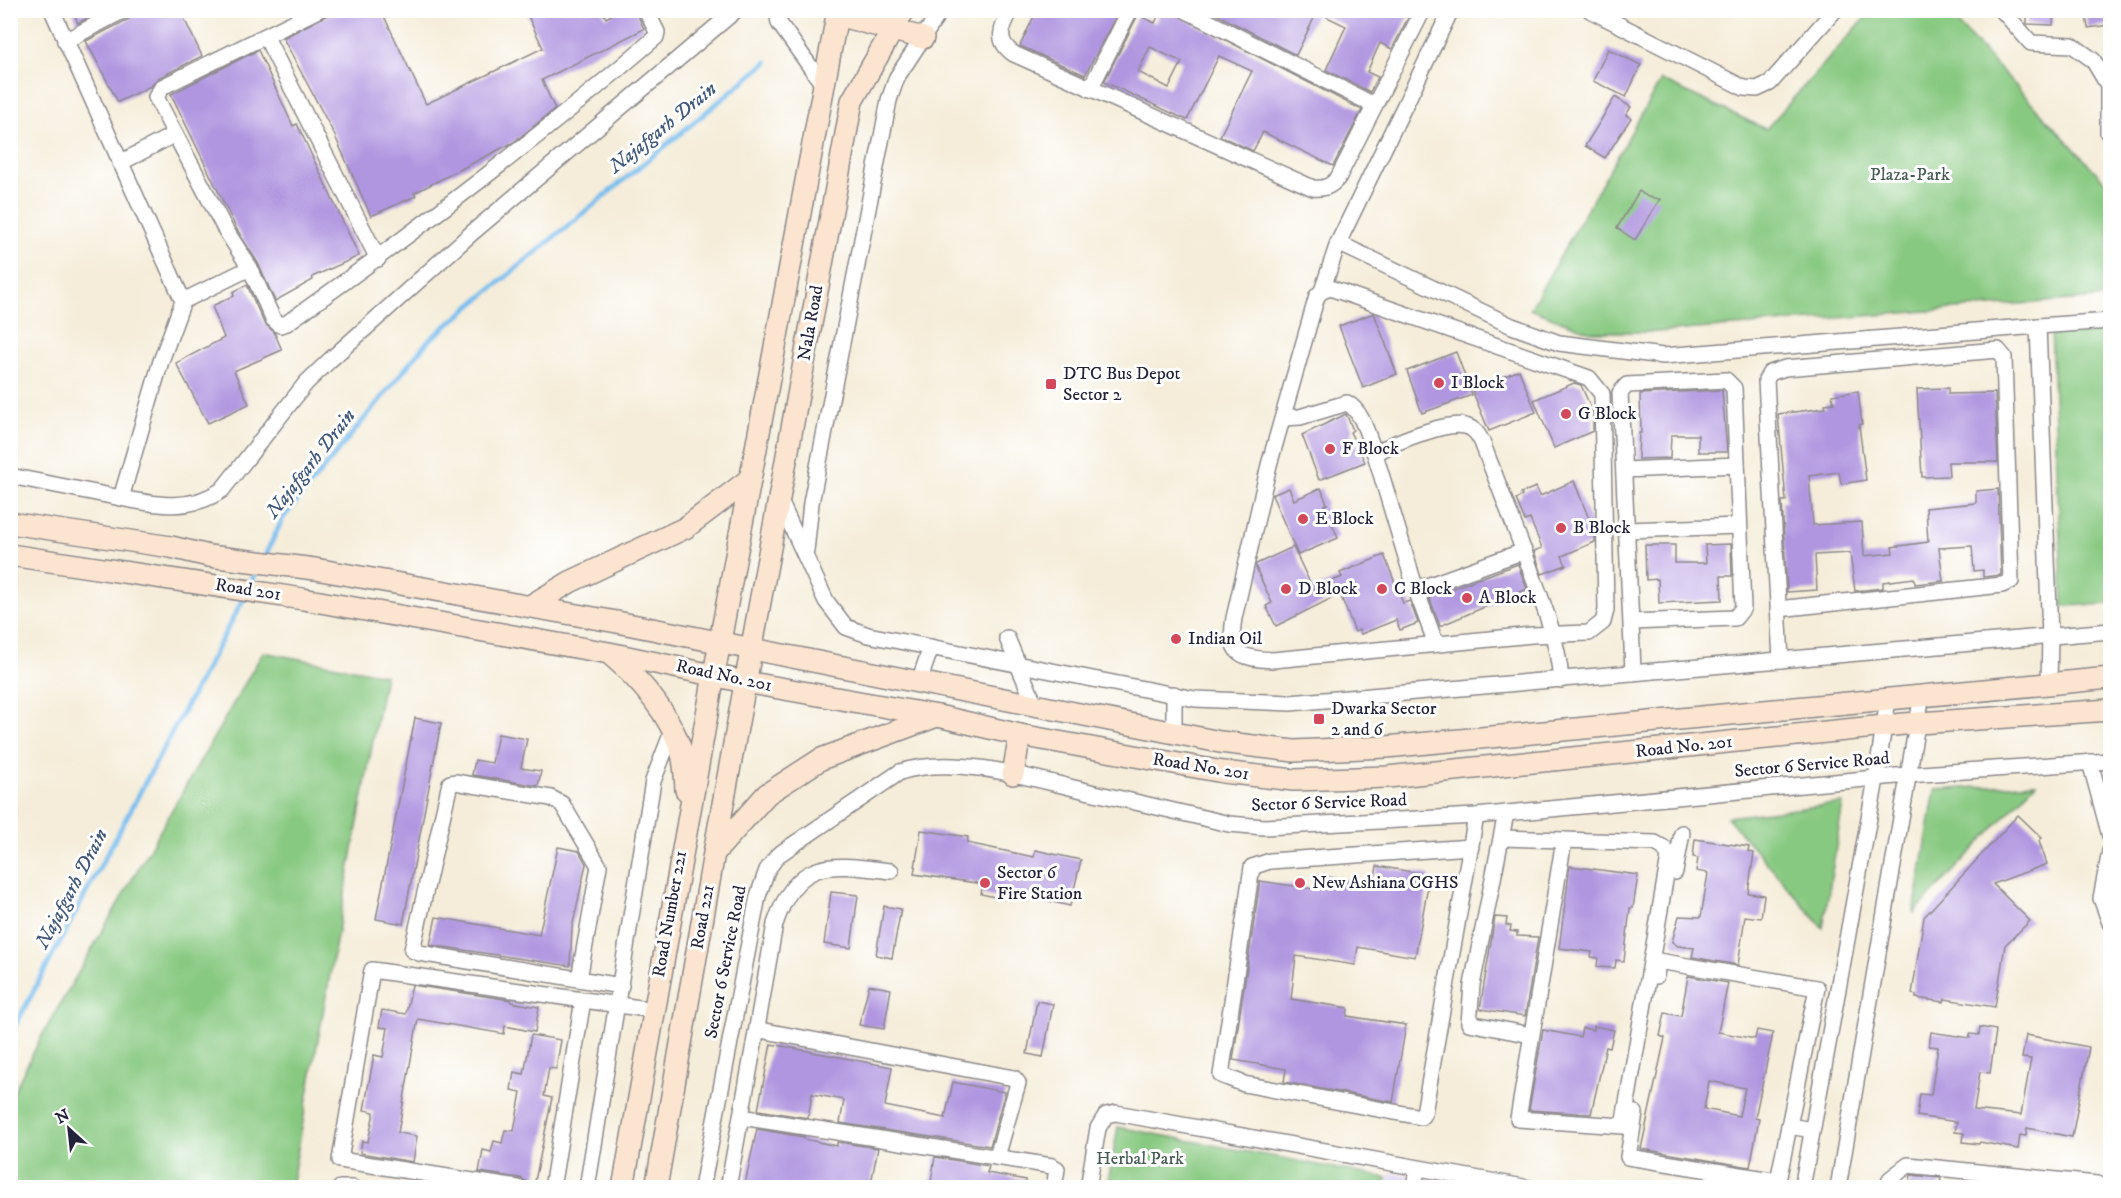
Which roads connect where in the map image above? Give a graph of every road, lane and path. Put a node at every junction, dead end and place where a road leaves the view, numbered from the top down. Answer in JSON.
{"nodes":[{"id":1,"x":52,"y":10,"type":"edge"},
{"id":2,"x":124,"y":10,"type":"edge"},
{"id":3,"x":318,"y":10,"type":"edge"},
{"id":4,"x":646,"y":10,"type":"edge"},
{"id":5,"x":736,"y":10,"type":"edge"},
{"id":6,"x":777,"y":10,"type":"edge"},
{"id":7,"x":904,"y":10,"type":"edge"},
{"id":8,"x":941,"y":10,"type":"edge"},
{"id":9,"x":1011,"y":10,"type":"edge"},
{"id":10,"x":1130,"y":10,"type":"edge"},
{"id":11,"x":1185,"y":10,"type":"edge"},
{"id":12,"x":1423,"y":10,"type":"edge"},
{"id":13,"x":1451,"y":10,"type":"edge"},
{"id":14,"x":1590,"y":10,"type":"edge"},
{"id":15,"x":1835,"y":10,"type":"edge"},
{"id":16,"x":2002,"y":10,"type":"edge"},
{"id":17,"x":838,"y":13,"type":"edge"},
{"id":18,"x":893,"y":29,"type":"junction"},
{"id":19,"x":266,"y":37,"type":"junction"},
{"id":20,"x":923,"y":38,"type":"junction"},
{"id":21,"x":65,"y":41,"type":"junction"},
{"id":22,"x":824,"y":86,"type":"junction"},
{"id":23,"x":1090,"y":89,"type":"junction"},
{"id":24,"x":1374,"y":105,"type":"junction"},
{"id":25,"x":176,"y":134,"type":"junction"},
{"id":26,"x":2110,"y":135,"type":"edge"},
{"id":27,"x":120,"y":163,"type":"junction"},
{"id":28,"x":1338,"y":243,"type":"junction"},
{"id":29,"x":378,"y":259,"type":"junction"},
{"id":30,"x":250,"y":268,"type":"junction"},
{"id":31,"x":1322,"y":291,"type":"junction"},
{"id":32,"x":183,"y":301,"type":"junction"},
{"id":33,"x":2110,"y":321,"type":"edge"},
{"id":34,"x":2038,"y":327,"type":"junction"},
{"id":35,"x":1283,"y":418,"type":"junction"},
{"id":36,"x":1375,"y":454,"type":"junction"},
{"id":37,"x":1737,"y":465,"type":"junction"},
{"id":38,"x":1624,"y":470,"type":"junction"},
{"id":39,"x":10,"y":476,"type":"edge"},
{"id":40,"x":750,"y":479,"type":"junction"},
{"id":41,"x":121,"y":498,"type":"junction"},
{"id":42,"x":779,"y":499,"type":"junction"},
{"id":43,"x":10,"y":523,"type":"edge"},
{"id":44,"x":1739,"y":526,"type":"junction"},
{"id":45,"x":1627,"y":530,"type":"junction"},
{"id":46,"x":1524,"y":551,"type":"junction"},
{"id":47,"x":806,"y":554,"type":"junction"},
{"id":48,"x":10,"y":555,"type":"edge"},
{"id":49,"x":1416,"y":590,"type":"junction"},
{"id":50,"x":303,"y":598,"type":"joint"},
{"id":51,"x":530,"y":606,"type":"junction"},
{"id":52,"x":1778,"y":609,"type":"junction"},
{"id":53,"x":1631,"y":622,"type":"junction"},
{"id":54,"x":2110,"y":631,"type":"edge"},
{"id":55,"x":1554,"y":634,"type":"junction"},
{"id":56,"x":2049,"y":636,"type":"junction"},
{"id":57,"x":1007,"y":638,"type":"dead end"},
{"id":58,"x":720,"y":641,"type":"junction"},
{"id":59,"x":1436,"y":644,"type":"junction"},
{"id":60,"x":752,"y":647,"type":"junction"},
{"id":61,"x":931,"y":647,"type":"junction"},
{"id":62,"x":609,"y":653,"type":"junction"},
{"id":63,"x":1781,"y":660,"type":"junction"},
{"id":64,"x":1019,"y":664,"type":"junction"},
{"id":65,"x":716,"y":674,"type":"junction"},
{"id":66,"x":1633,"y":674,"type":"junction"},
{"id":67,"x":2110,"y":678,"type":"edge"},
{"id":68,"x":1561,"y":680,"type":"junction"},
{"id":69,"x":745,"y":682,"type":"junction"},
{"id":70,"x":919,"y":682,"type":"junction"},
{"id":71,"x":2049,"y":684,"type":"junction"},
{"id":72,"x":1174,"y":694,"type":"junction"},
{"id":73,"x":1922,"y":695,"type":"junction"},
{"id":74,"x":1888,"y":699,"type":"junction"},
{"id":75,"x":1035,"y":705,"type":"junction"},
{"id":76,"x":2110,"y":710,"type":"edge"},
{"id":77,"x":938,"y":716,"type":"junction"},
{"id":78,"x":1917,"y":723,"type":"junction"},
{"id":79,"x":1884,"y":726,"type":"junction"},
{"id":80,"x":672,"y":732,"type":"junction"},
{"id":81,"x":1174,"y":733,"type":"junction"},
{"id":82,"x":1020,"y":735,"type":"junction"},
{"id":83,"x":2110,"y":761,"type":"edge"},
{"id":84,"x":2090,"y":762,"type":"junction"},
{"id":85,"x":1013,"y":774,"type":"junction"},
{"id":86,"x":1907,"y":775,"type":"junction"},
{"id":87,"x":1876,"y":779,"type":"junction"},
{"id":88,"x":688,"y":808,"type":"junction"},
{"id":89,"x":1506,"y":813,"type":"junction"},
{"id":90,"x":1476,"y":816,"type":"junction"},
{"id":91,"x":1682,"y":833,"type":"dead end"},
{"id":92,"x":2110,"y":836,"type":"edge"},
{"id":93,"x":1502,"y":838,"type":"junction"},
{"id":94,"x":1564,"y":840,"type":"junction"},
{"id":95,"x":1471,"y":847,"type":"junction"},
{"id":96,"x":2110,"y":851,"type":"edge"},
{"id":97,"x":714,"y":853,"type":"junction"},
{"id":98,"x":891,"y":872,"type":"dead end"},
{"id":99,"x":2110,"y":922,"type":"edge"},
{"id":100,"x":1658,"y":961,"type":"junction"},
{"id":101,"x":579,"y":980,"type":"junction"},
{"id":102,"x":621,"y":986,"type":"junction"},
{"id":103,"x":583,"y":1000,"type":"junction"},
{"id":104,"x":619,"y":1005,"type":"junction"},
{"id":105,"x":654,"y":1010,"type":"junction"},
{"id":106,"x":756,"y":1033,"type":"junction"},
{"id":107,"x":1531,"y":1035,"type":"junction"},
{"id":108,"x":741,"y":1117,"type":"junction"},
{"id":109,"x":1788,"y":1126,"type":"junction"},
{"id":110,"x":1812,"y":1130,"type":"junction"},
{"id":111,"x":997,"y":1158,"type":"junction"},
{"id":112,"x":1417,"y":1168,"type":"junction"},
{"id":113,"x":340,"y":1188,"type":"edge"},
{"id":114,"x":353,"y":1188,"type":"edge"},
{"id":115,"x":518,"y":1188,"type":"edge"},
{"id":116,"x":552,"y":1188,"type":"edge"},
{"id":117,"x":587,"y":1188,"type":"edge"},
{"id":118,"x":623,"y":1188,"type":"edge"},
{"id":119,"x":656,"y":1188,"type":"edge"},
{"id":120,"x":702,"y":1188,"type":"edge"},
{"id":121,"x":728,"y":1188,"type":"edge"},
{"id":122,"x":1054,"y":1188,"type":"edge"},
{"id":123,"x":1088,"y":1188,"type":"edge"},
{"id":124,"x":1414,"y":1188,"type":"edge"},
{"id":125,"x":1529,"y":1188,"type":"edge"},
{"id":126,"x":1802,"y":1188,"type":"edge"},
{"id":127,"x":1838,"y":1188,"type":"edge"},
{"id":128,"x":1888,"y":1188,"type":"edge"},
{"id":129,"x":2106,"y":1188,"type":"edge"}],
"edges":[{"from":1,"to":21,"type":"street"},
{"from":2,"to":21,"type":"street"},
{"from":3,"to":19,"type":"street"},
{"from":4,"to":29,"type":"street"},
{"from":5,"to":41,"type":"street"},
{"from":6,"to":22,"type":"street"},
{"from":7,"to":18,"type":"main road","name":"Nala Road"},
{"from":8,"to":20,"type":"street"},
{"from":9,"to":23,"type":"street"},
{"from":10,"to":23,"type":"street"},
{"from":11,"to":24,"type":"street"},
{"from":12,"to":24,"type":"street"},
{"from":13,"to":28,"type":"street"},
{"from":14,"to":15,"type":"street"},
{"from":16,"to":26,"type":"street"},
{"from":17,"to":18,"type":"main road"},
{"from":17,"to":22,"type":"main road","name":"Nala Road"},
{"from":18,"to":20,"type":"main road"},
{"from":18,"to":42,"type":"main road","name":"Nala Road"},
{"from":19,"to":25,"type":"street"},
{"from":19,"to":29,"type":"street"},
{"from":20,"to":47,"type":"street"},
{"from":21,"to":27,"type":"street"},
{"from":22,"to":40,"type":"main road","name":"Nala Road"},
{"from":23,"to":24,"type":"street"},
{"from":25,"to":27,"type":"street"},
{"from":25,"to":30,"type":"street"},
{"from":27,"to":32,"type":"street"},
{"from":28,"to":31,"type":"street"},
{"from":28,"to":34,"type":"street"},
{"from":29,"to":30,"type":"street"},
{"from":30,"to":32,"type":"street"},
{"from":31,"to":35,"type":"street"},
{"from":31,"to":55,"type":"street"},
{"from":32,"to":41,"type":"street"},
{"from":33,"to":34,"type":"street"},
{"from":34,"to":56,"type":"street"},
{"from":35,"to":36,"type":"street"},
{"from":35,"to":59,"type":"street"},
{"from":36,"to":46,"type":"street"},
{"from":36,"to":49,"type":"street"},
{"from":37,"to":38,"type":"street"},
{"from":37,"to":38,"type":"street"},
{"from":37,"to":44,"type":"street"},
{"from":38,"to":45,"type":"street"},
{"from":39,"to":41,"type":"street"},
{"from":40,"to":51,"type":"main road"},
{"from":40,"to":58,"type":"main road","name":"Nala Road"},
{"from":42,"to":47,"type":"street"},
{"from":42,"to":60,"type":"main road","name":"Nala Road"},
{"from":43,"to":51,"type":"main road","name":"Road 201"},
{"from":44,"to":45,"type":"street"},
{"from":44,"to":53,"type":"street"},
{"from":45,"to":53,"type":"street"},
{"from":46,"to":49,"type":"street"},
{"from":46,"to":55,"type":"street"},
{"from":47,"to":61,"type":"street"},
{"from":48,"to":50,"type":"main road","name":"Road 201"},
{"from":49,"to":59,"type":"street"},
{"from":50,"to":62,"type":"main road","name":"Road No. 201"},
{"from":51,"to":58,"type":"main road","name":"Road 201"},
{"from":52,"to":52,"type":"street"},
{"from":52,"to":63,"type":"street"},
{"from":53,"to":66,"type":"street"},
{"from":54,"to":56,"type":"street"},
{"from":55,"to":59,"type":"street"},
{"from":55,"to":68,"type":"street"},
{"from":56,"to":63,"type":"street"},
{"from":56,"to":71,"type":"street"},
{"from":57,"to":64,"type":"street"},
{"from":58,"to":60,"type":"main road","name":"Road No. 201"},
{"from":58,"to":65,"type":"main road","name":"Road Number 221"},
{"from":60,"to":69,"type":"main road","name":"Road 221"},
{"from":60,"to":70,"type":"main road","name":"Road No. 201"},
{"from":61,"to":64,"type":"street"},
{"from":61,"to":70,"type":"street"},
{"from":62,"to":65,"type":"main road","name":"Road No. 201"},
{"from":62,"to":80,"type":"main road"},
{"from":63,"to":66,"type":"street"},
{"from":64,"to":72,"type":"street"},
{"from":64,"to":75,"type":"street"},
{"from":65,"to":69,"type":"main road","name":"Road No. 201"},
{"from":65,"to":88,"type":"main road","name":"Road Number 221"},
{"from":66,"to":68,"type":"street"},
{"from":67,"to":71,"type":"main road","name":"Road No. 201"},
{"from":68,"to":72,"type":"street"},
{"from":69,"to":77,"type":"main road","name":"Road No. 201"},
{"from":69,"to":97,"type":"main road","name":"Road 221"},
{"from":70,"to":75,"type":"main road","name":"Road No. 201"},
{"from":71,"to":73,"type":"main road","name":"Road No. 201"},
{"from":72,"to":81,"type":"street"},
{"from":73,"to":74,"type":"main road","name":"Road No. 201"},
{"from":73,"to":78,"type":"street"},
{"from":74,"to":79,"type":"street"},
{"from":74,"to":81,"type":"main road","name":"Road No. 201"},
{"from":75,"to":81,"type":"main road","name":"Road No. 201"},
{"from":76,"to":78,"type":"main road","name":"Road No. 201"},
{"from":77,"to":82,"type":"main road","name":"Road No. 201"},
{"from":77,"to":97,"type":"main road"},
{"from":78,"to":79,"type":"main road","name":"Road No. 201"},
{"from":78,"to":86,"type":"street"},
{"from":79,"to":82,"type":"main road","name":"Road No. 201"},
{"from":79,"to":87,"type":"street"},
{"from":80,"to":88,"type":"main road"},
{"from":80,"to":102,"type":"street"},
{"from":82,"to":85,"type":"main road"},
{"from":83,"to":84,"type":"street","name":"Sector 6 Service Road"},
{"from":84,"to":86,"type":"street","name":"Sector 6 Service Road"},
{"from":84,"to":92,"type":"street"},
{"from":85,"to":90,"type":"street","name":"Sector 6 Service Road"},
{"from":85,"to":120,"type":"street","name":"Sector 6 Service Road"},
{"from":86,"to":87,"type":"street","name":"Sector 6 Service Road"},
{"from":86,"to":127,"type":"street"},
{"from":87,"to":89,"type":"street","name":"Sector 6 Service Road"},
{"from":87,"to":110,"type":"street"},
{"from":88,"to":105,"type":"main road","name":"Road Number 221"},
{"from":89,"to":90,"type":"street","name":"Sector 6 Service Road"},
{"from":89,"to":93,"type":"street"},
{"from":90,"to":95,"type":"street"},
{"from":91,"to":100,"type":"street"},
{"from":93,"to":94,"type":"street"},
{"from":93,"to":107,"type":"street"},
{"from":94,"to":107,"type":"street"},
{"from":94,"to":107,"type":"street"},
{"from":95,"to":95,"type":"street"},
{"from":96,"to":99,"type":"street"},
{"from":97,"to":119,"type":"main road","name":"Road 221"},
{"from":98,"to":106,"type":"street"},
{"from":100,"to":109,"type":"street"},
{"from":100,"to":109,"type":"street"},
{"from":101,"to":101,"type":"street"},
{"from":101,"to":102,"type":"street"},
{"from":102,"to":104,"type":"street"},
{"from":103,"to":104,"type":"street"},
{"from":103,"to":115,"type":"street"},
{"from":103,"to":116,"type":"street"},
{"from":104,"to":105,"type":"street"},
{"from":104,"to":117,"type":"street"},
{"from":105,"to":118,"type":"main road","name":"Road Number 221"},
{"from":106,"to":108,"type":"street"},
{"from":106,"to":111,"type":"street"},
{"from":108,"to":111,"type":"street"},
{"from":108,"to":121,"type":"street"},
{"from":109,"to":110,"type":"street"},
{"from":110,"to":126,"type":"street"},
{"from":111,"to":122,"type":"street"},
{"from":112,"to":123,"type":"street"},
{"from":112,"to":124,"type":"street"},
{"from":112,"to":125,"type":"street"},
{"from":113,"to":114,"type":"street"},
{"from":128,"to":129,"type":"street"}]}
